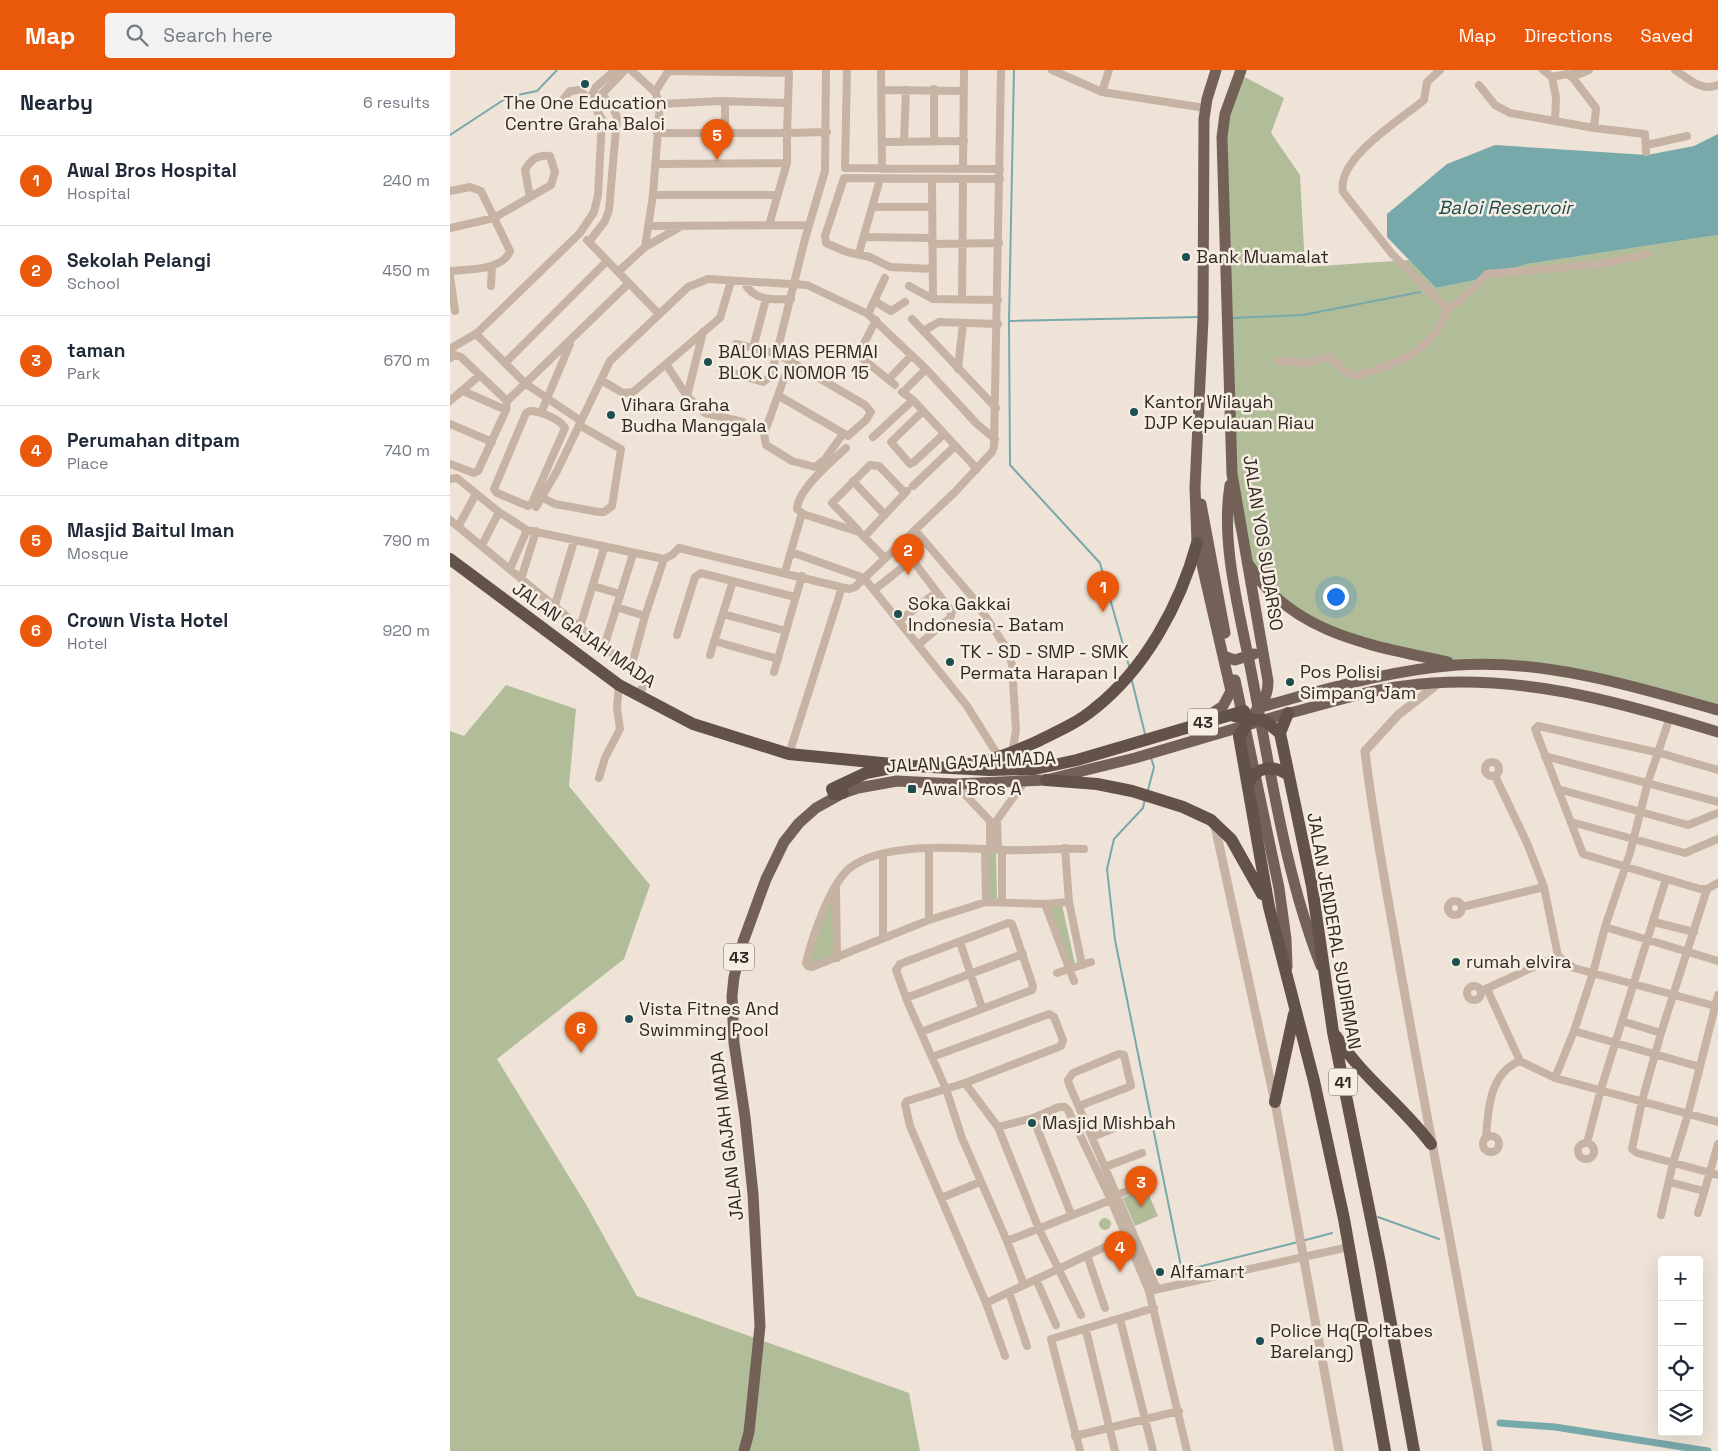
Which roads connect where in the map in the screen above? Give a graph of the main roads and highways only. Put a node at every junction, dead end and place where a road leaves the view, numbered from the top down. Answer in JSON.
{"nodes":[{"id":1,"x":1216,"y":70,"type":"edge"},
{"id":2,"x":1241,"y":70,"type":"edge"},
{"id":3,"x":1232,"y":474,"type":"junction"},
{"id":4,"x":1195,"y":487,"type":"junction"},
{"id":5,"x":1198,"y":543,"type":"junction"},
{"id":6,"x":450,"y":559,"type":"edge"},
{"id":7,"x":1246,"y":559,"type":"junction"},
{"id":8,"x":1262,"y":649,"type":"junction"},
{"id":9,"x":1223,"y":656,"type":"junction"},
{"id":10,"x":1459,"y":665,"type":"junction"},
{"id":11,"x":1231,"y":691,"type":"junction"},
{"id":12,"x":1718,"y":710,"type":"edge"},
{"id":13,"x":1288,"y":714,"type":"junction"},
{"id":14,"x":1256,"y":715,"type":"junction"},
{"id":15,"x":1194,"y":724,"type":"junction"},
{"id":16,"x":1718,"y":732,"type":"edge"},
{"id":17,"x":1280,"y":733,"type":"junction"},
{"id":18,"x":913,"y":766,"type":"junction"},
{"id":19,"x":1079,"y":766,"type":"junction"},
{"id":20,"x":946,"y":767,"type":"junction"},
{"id":21,"x":1287,"y":774,"type":"junction"},
{"id":22,"x":1046,"y":780,"type":"junction"},
{"id":23,"x":1248,"y":783,"type":"junction"},
{"id":24,"x":842,"y":793,"type":"junction"},
{"id":25,"x":1269,"y":907,"type":"junction"},
{"id":26,"x":1287,"y":979,"type":"junction"},
{"id":27,"x":1327,"y":982,"type":"junction"},
{"id":28,"x":1295,"y":1009,"type":"junction"},
{"id":29,"x":1333,"y":1032,"type":"junction"},
{"id":30,"x":1275,"y":1102,"type":"road end"},
{"id":31,"x":1431,"y":1144,"type":"road end"},
{"id":32,"x":744,"y":1451,"type":"edge"},
{"id":33,"x":1385,"y":1451,"type":"edge"},
{"id":34,"x":1414,"y":1451,"type":"edge"}],
"edges":[{"from":1,"to":4,"type":"main road"},
{"from":2,"to":3,"type":"main road","name":"JALAN YOS SUDARSO"},
{"from":3,"to":7,"type":"main road","name":"JALAN YOS SUDARSO"},
{"from":3,"to":27,"type":"main road"},
{"from":4,"to":5,"type":"main road"},
{"from":4,"to":26,"type":"main road"},
{"from":5,"to":9,"type":"main road"},
{"from":5,"to":20,"type":"highway"},
{"from":6,"to":18,"type":"highway","name":"JALAN GAJAH MADA","number":"43"},
{"from":7,"to":8,"type":"main road","name":"JALAN YOS SUDARSO"},
{"from":7,"to":10,"type":"main road"},
{"from":8,"to":9,"type":"main road"},
{"from":8,"to":14,"type":"main road","name":"JALAN YOS SUDARSO"},
{"from":9,"to":11,"type":"main road"},
{"from":10,"to":12,"type":"main road"},
{"from":10,"to":14,"type":"main road"},
{"from":11,"to":14,"type":"main road"},
{"from":11,"to":15,"type":"main road"},
{"from":13,"to":14,"type":"main road"},
{"from":13,"to":16,"type":"main road"},
{"from":13,"to":17,"type":"highway"},
{"from":14,"to":15,"type":"highway","name":"JALAN GAJAH MADA","number":"43"},
{"from":14,"to":17,"type":"highway"},
{"from":14,"to":19,"type":"main road","name":"JALAN GAJAH MADA","number":"43"},
{"from":14,"to":23,"type":"highway","number":"41"},
{"from":15,"to":19,"type":"highway","name":"JALAN GAJAH MADA","number":"43"},
{"from":17,"to":21,"type":"highway","name":"JALAN JENDERAL SUDIRMAN","number":"41"},
{"from":18,"to":20,"type":"highway","name":"JALAN GAJAH MADA","number":"43"},
{"from":18,"to":24,"type":"highway"},
{"from":19,"to":20,"type":"highway","name":"JALAN GAJAH MADA","number":"43"},
{"from":19,"to":22,"type":"main road","name":"JALAN GAJAH MADA","number":"43"},
{"from":21,"to":23,"type":"highway"},
{"from":21,"to":27,"type":"highway","name":"JALAN JENDERAL SUDIRMAN","number":"41"},
{"from":22,"to":24,"type":"main road","name":"JALAN GAJAH MADA","number":"43"},
{"from":22,"to":25,"type":"highway"},
{"from":23,"to":25,"type":"highway","number":"41"},
{"from":24,"to":32,"type":"main road","name":"JALAN GAJAH MADA","number":"43"},
{"from":25,"to":26,"type":"highway","number":"41"},
{"from":26,"to":28,"type":"highway","number":"41"},
{"from":27,"to":29,"type":"highway","name":"JALAN JENDERAL SUDIRMAN","number":"41"},
{"from":28,"to":30,"type":"highway"},
{"from":28,"to":33,"type":"highway","number":"41"},
{"from":29,"to":31,"type":"highway"},
{"from":29,"to":34,"type":"highway","name":"JALAN JENDERAL SUDIRMAN","number":"41"}]}
